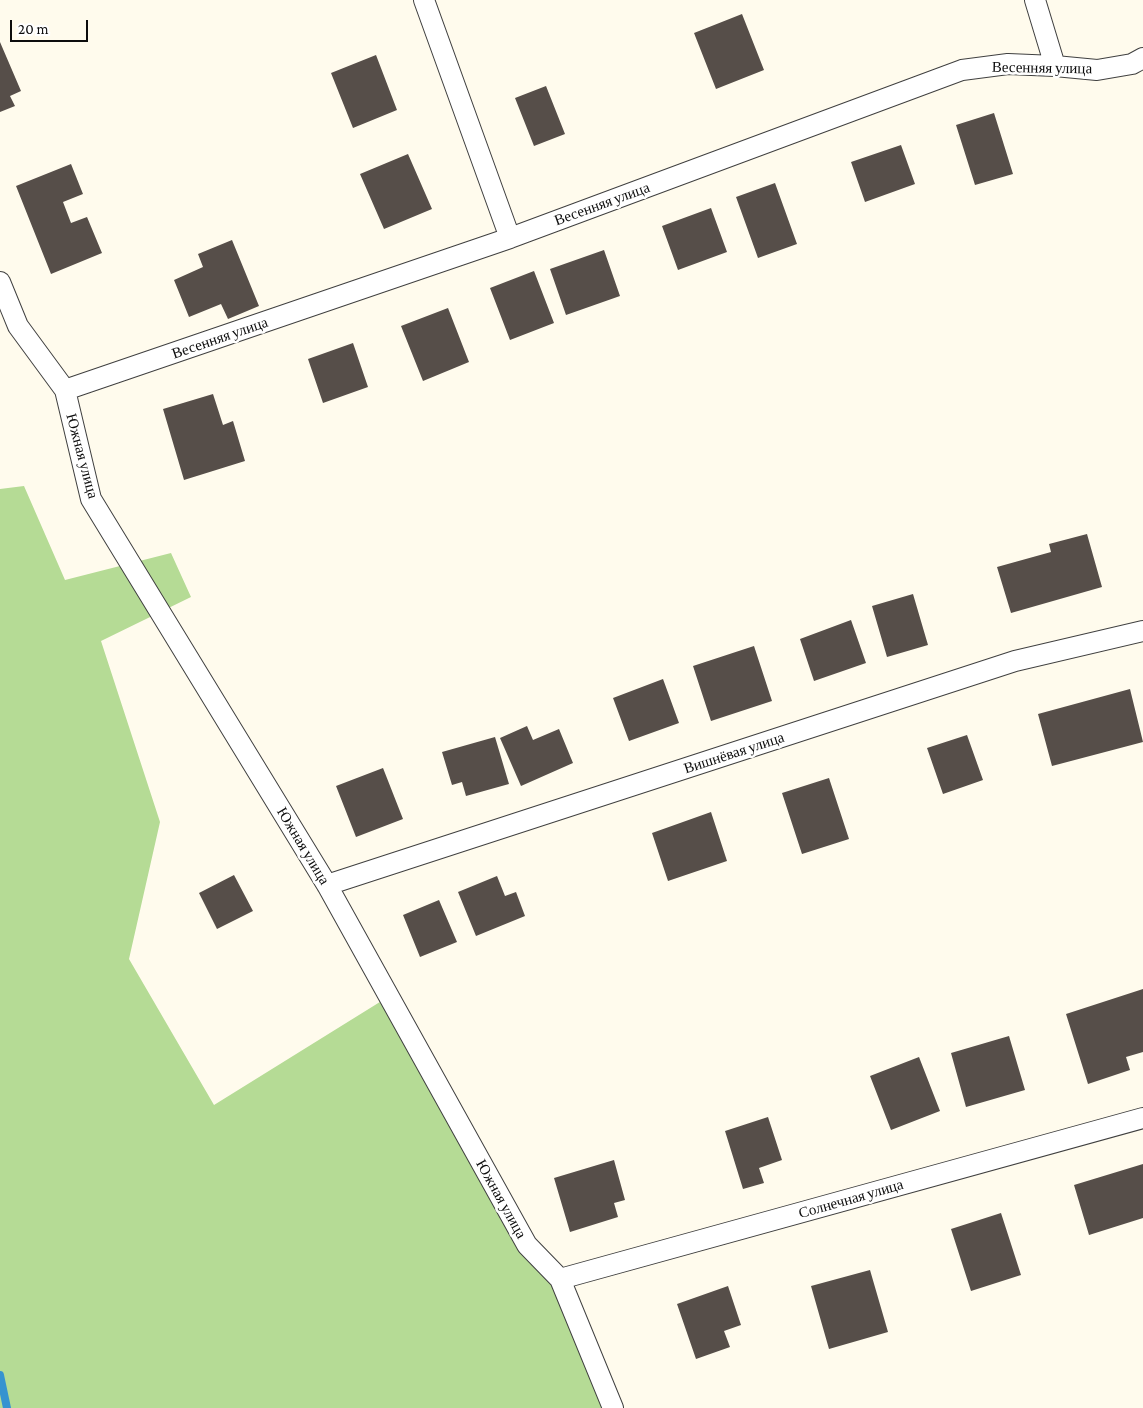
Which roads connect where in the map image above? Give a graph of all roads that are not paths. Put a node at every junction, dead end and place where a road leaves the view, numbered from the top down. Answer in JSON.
{"nodes":[{"id":1,"x":424,"y":0,"type":"edge"},
{"id":2,"x":1035,"y":0,"type":"edge"},
{"id":3,"x":1143,"y":58,"type":"edge"},
{"id":4,"x":1055,"y":66,"type":"junction"},
{"id":5,"x":510,"y":238,"type":"junction"},
{"id":6,"x":0,"y":282,"type":"edge"},
{"id":7,"x":65,"y":390,"type":"junction"},
{"id":8,"x":1143,"y":631,"type":"edge"},
{"id":9,"x":327,"y":885,"type":"junction"},
{"id":10,"x":1143,"y":1118,"type":"edge"},
{"id":11,"x":560,"y":1280,"type":"junction"},
{"id":12,"x":613,"y":1408,"type":"edge"}],
"edges":[{"from":1,"to":5,"type":"street"},
{"from":2,"to":4,"type":"street"},
{"from":3,"to":4,"type":"street","name":"Весенняя улица"},
{"from":4,"to":5,"type":"street","name":"Весенняя улица"},
{"from":5,"to":7,"type":"street","name":"Весенняя улица"},
{"from":6,"to":7,"type":"street","name":"Южная улица"},
{"from":7,"to":9,"type":"street","name":"Южная улица"},
{"from":8,"to":9,"type":"street","name":"Вишнёвая улица"},
{"from":9,"to":11,"type":"street","name":"Южная улица"},
{"from":10,"to":11,"type":"street","name":"Солнечная улица"},
{"from":11,"to":12,"type":"street","name":"Южная улица"}]}
